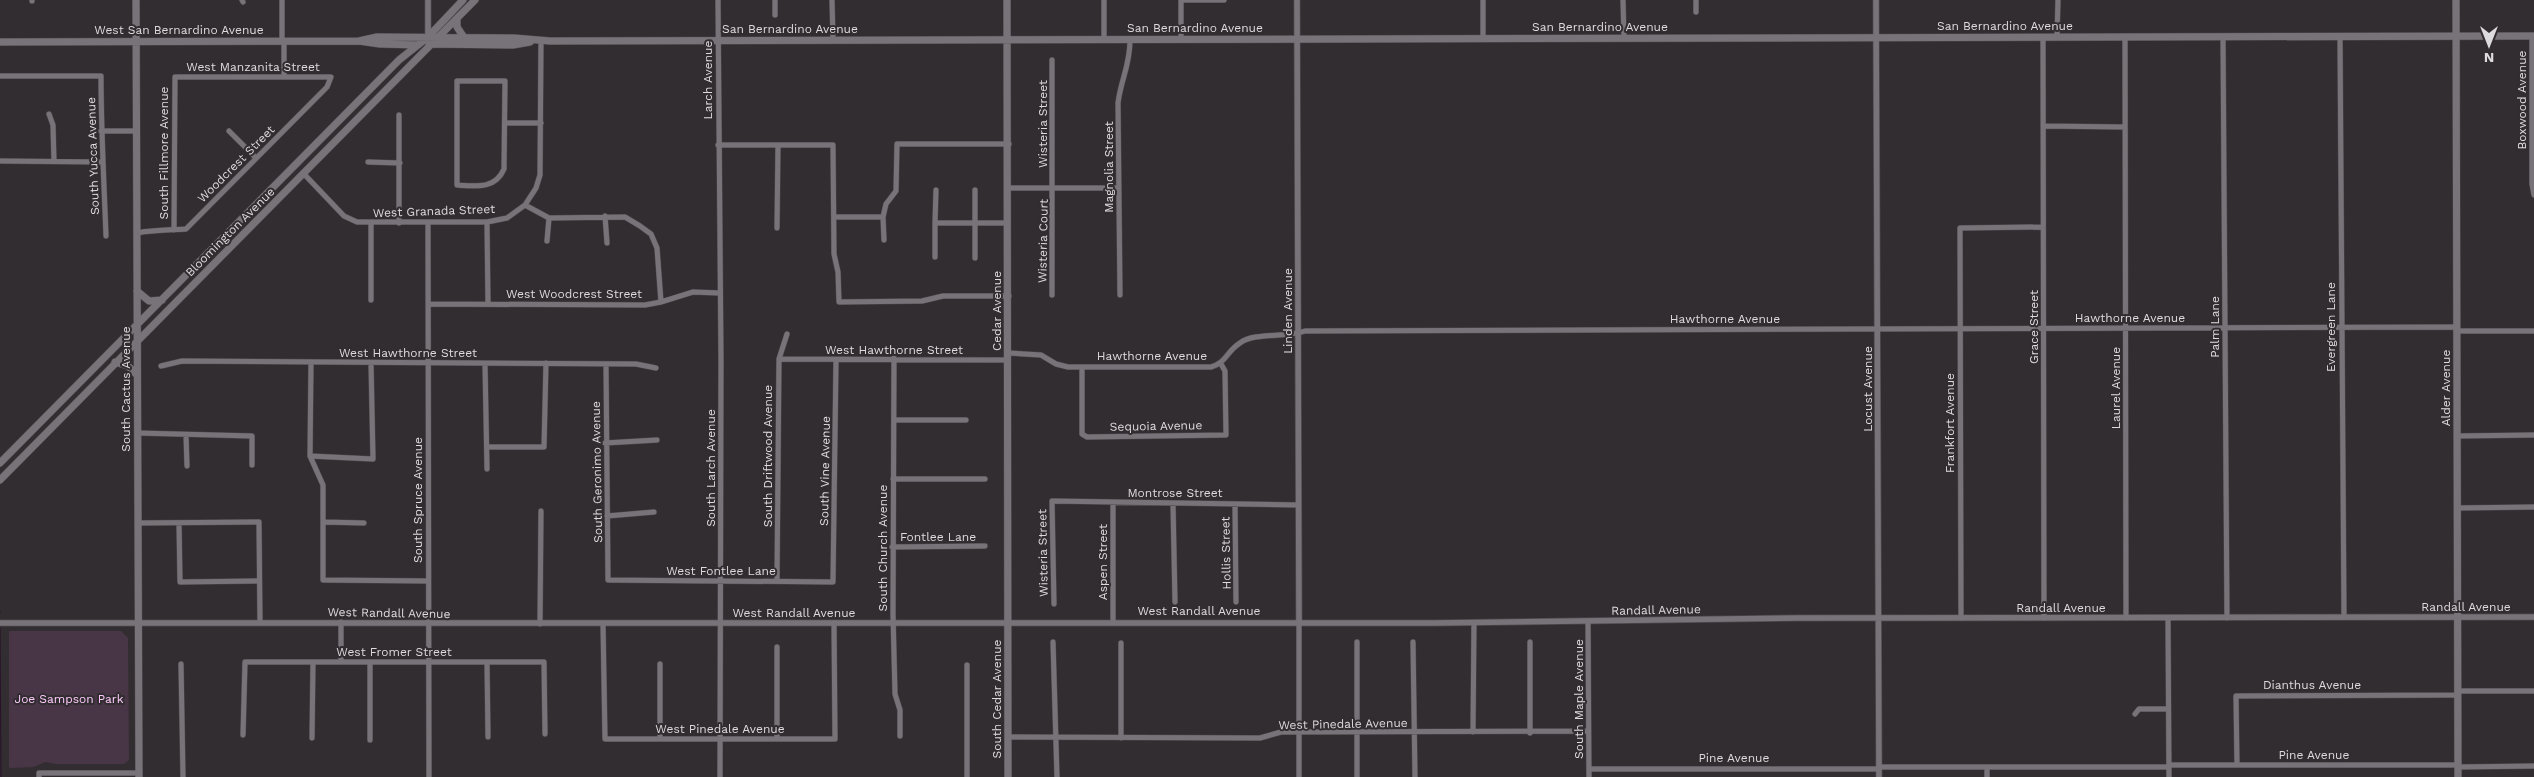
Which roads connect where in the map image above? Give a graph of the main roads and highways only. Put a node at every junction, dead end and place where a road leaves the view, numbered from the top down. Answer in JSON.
{"nodes":[{"id":1,"x":136,"y":0,"type":"edge"},
{"id":2,"x":463,"y":0,"type":"edge"},
{"id":3,"x":475,"y":0,"type":"edge"},
{"id":4,"x":1007,"y":0,"type":"edge"},
{"id":5,"x":2456,"y":0,"type":"edge"},
{"id":6,"x":457,"y":19,"type":"junction"},
{"id":7,"x":428,"y":36,"type":"junction"},
{"id":8,"x":439,"y":36,"type":"junction"},
{"id":9,"x":463,"y":36,"type":"junction"},
{"id":10,"x":2533,"y":36,"type":"edge"},
{"id":11,"x":2456,"y":37,"type":"junction"},
{"id":12,"x":667,"y":40,"type":"joint"},
{"id":13,"x":1007,"y":40,"type":"junction"},
{"id":14,"x":136,"y":41,"type":"junction"},
{"id":15,"x":359,"y":41,"type":"junction"},
{"id":16,"x":541,"y":41,"type":"junction"},
{"id":17,"x":0,"y":42,"type":"edge"},
{"id":18,"x":393,"y":44,"type":"junction"},
{"id":19,"x":430,"y":44,"type":"junction"},
{"id":20,"x":417,"y":45,"type":"junction"},
{"id":21,"x":399,"y":60,"type":"junction"},
{"id":22,"x":137,"y":290,"type":"junction"},
{"id":23,"x":162,"y":300,"type":"junction"},
{"id":24,"x":137,"y":326,"type":"junction"},
{"id":25,"x":137,"y":339,"type":"junction"},
{"id":26,"x":115,"y":362,"type":"junction"},
{"id":27,"x":138,"y":376,"type":"junction"},
{"id":28,"x":0,"y":463,"type":"edge"},
{"id":29,"x":0,"y":480,"type":"edge"},
{"id":30,"x":1009,"y":622,"type":"joint"},
{"id":31,"x":139,"y":775,"type":"edge"},
{"id":32,"x":1008,"y":777,"type":"edge"},
{"id":33,"x":2458,"y":777,"type":"edge"}],
"edges":[{"from":1,"to":14,"type":"main road","name":"South Cactus Avenue"},
{"from":2,"to":7,"type":"main road","name":"Bloomington Avenue"},
{"from":3,"to":6,"type":"main road","name":"Bloomington Avenue"},
{"from":4,"to":13,"type":"main road","name":"Cedar Avenue"},
{"from":5,"to":11,"type":"main road","name":"Alder Avenue"},
{"from":6,"to":8,"type":"main road","name":"Bloomington Avenue"},
{"from":6,"to":9,"type":"main road"},
{"from":7,"to":8,"type":"main road","name":"West San Bernardino Avenue"},
{"from":7,"to":15,"type":"main road","name":"West San Bernardino Avenue"},
{"from":7,"to":20,"type":"main road","name":"Bloomington Avenue"},
{"from":8,"to":9,"type":"main road","name":"West San Bernardino Avenue"},
{"from":8,"to":19,"type":"main road","name":"Bloomington Avenue"},
{"from":9,"to":16,"type":"main road","name":"West San Bernardino Avenue"},
{"from":10,"to":11,"type":"main road","name":"San Bernardino Avenue"},
{"from":11,"to":13,"type":"main road","name":"San Bernardino Avenue"},
{"from":11,"to":33,"type":"main road","name":"Alder Avenue"},
{"from":12,"to":13,"type":"main road","name":"San Bernardino Avenue"},
{"from":12,"to":16,"type":"main road","name":"West San Bernardino Avenue"},
{"from":13,"to":30,"type":"main road","name":"Cedar Avenue"},
{"from":14,"to":15,"type":"main road","name":"West San Bernardino Avenue"},
{"from":14,"to":17,"type":"main road","name":"West San Bernardino Avenue"},
{"from":14,"to":22,"type":"main road","name":"South Cactus Avenue"},
{"from":15,"to":18,"type":"main road","name":"West San Bernardino Avenue"},
{"from":16,"to":19,"type":"main road","name":"West San Bernardino Avenue"},
{"from":18,"to":20,"type":"main road","name":"West San Bernardino Avenue"},
{"from":18,"to":21,"type":"main road"},
{"from":19,"to":20,"type":"main road","name":"West San Bernardino Avenue"},
{"from":19,"to":25,"type":"main road","name":"Bloomington Avenue"},
{"from":20,"to":21,"type":"main road","name":"Bloomington Avenue"},
{"from":21,"to":23,"type":"main road","name":"Bloomington Avenue"},
{"from":22,"to":23,"type":"main road"},
{"from":22,"to":24,"type":"main road","name":"South Cactus Avenue"},
{"from":23,"to":24,"type":"main road","name":"Bloomington Avenue"},
{"from":24,"to":25,"type":"main road","name":"South Cactus Avenue"},
{"from":24,"to":28,"type":"main road","name":"Bloomington Avenue"},
{"from":25,"to":26,"type":"main road","name":"Bloomington Avenue"},
{"from":25,"to":27,"type":"main road","name":"South Cactus Avenue"},
{"from":26,"to":27,"type":"main road"},
{"from":26,"to":29,"type":"main road","name":"Bloomington Avenue"},
{"from":27,"to":31,"type":"main road","name":"South Cactus Avenue"},
{"from":30,"to":32,"type":"main road","name":"South Cedar Avenue"}]}
